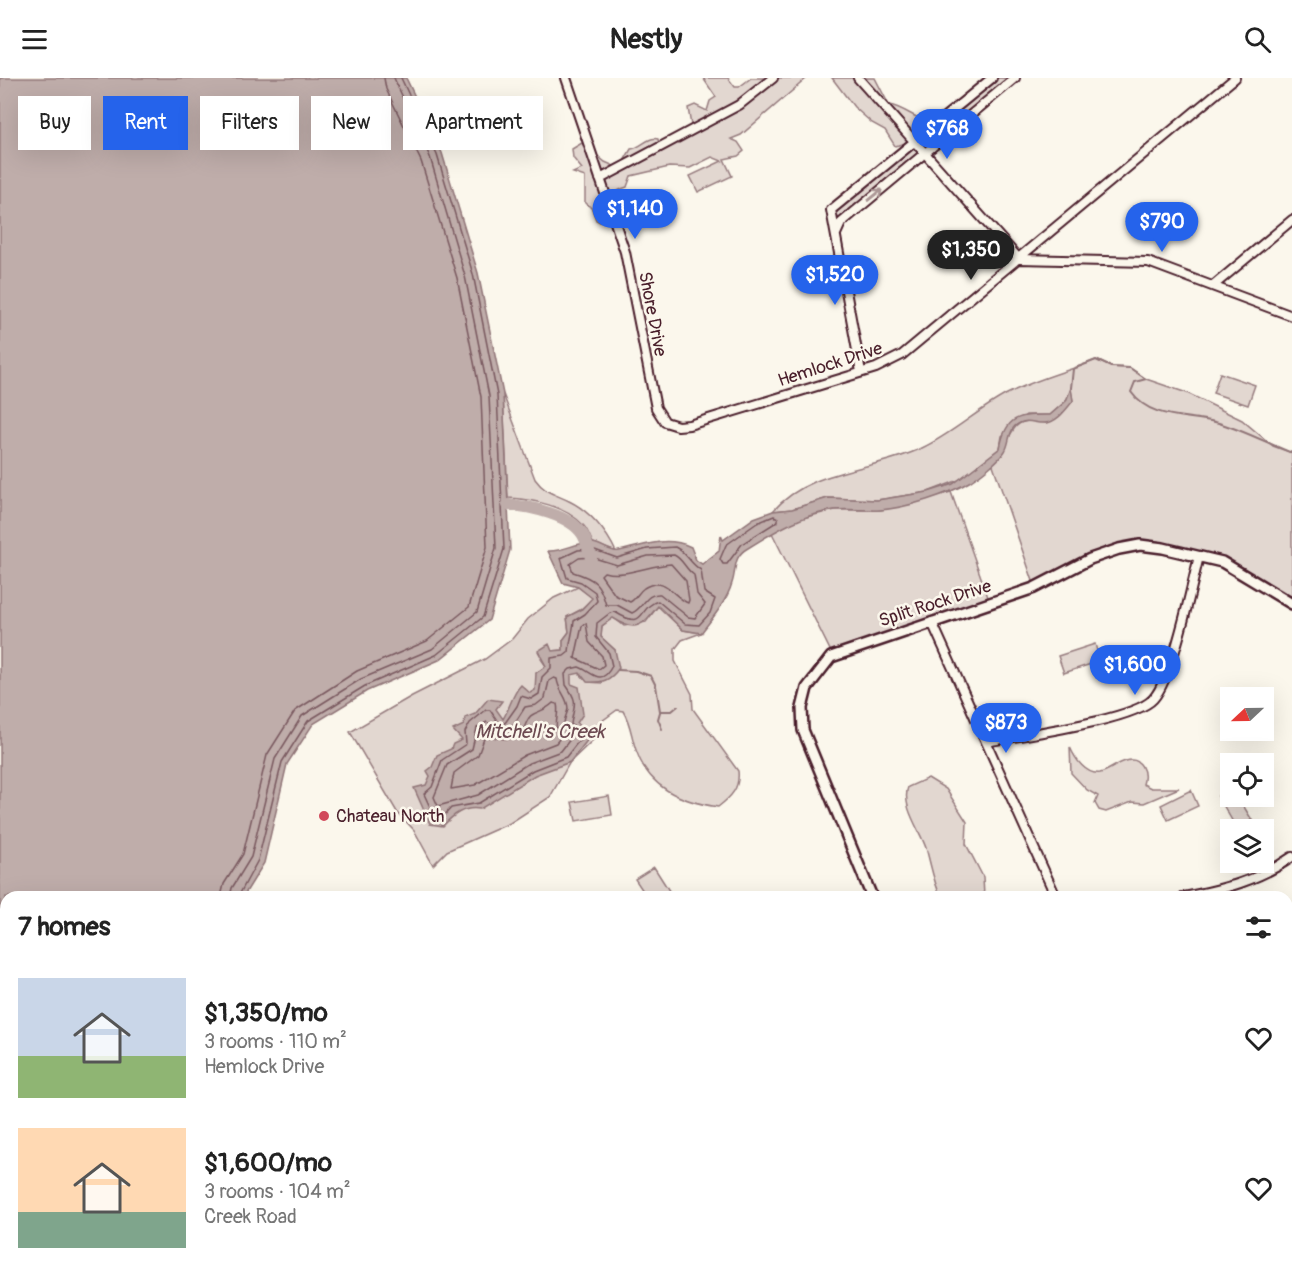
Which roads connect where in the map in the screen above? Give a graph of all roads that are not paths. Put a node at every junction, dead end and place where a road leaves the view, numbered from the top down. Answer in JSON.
{"nodes":[{"id":1,"x":566,"y":78,"type":"edge"},
{"id":2,"x":773,"y":78,"type":"edge"},
{"id":3,"x":858,"y":78,"type":"edge"},
{"id":4,"x":992,"y":78,"type":"edge"},
{"id":5,"x":1015,"y":78,"type":"edge"},
{"id":6,"x":1235,"y":78,"type":"edge"},
{"id":7,"x":915,"y":142,"type":"junction"},
{"id":8,"x":925,"y":154,"type":"junction"},
{"id":9,"x":600,"y":179,"type":"junction"},
{"id":10,"x":1292,"y":219,"type":"edge"},
{"id":11,"x":835,"y":235,"type":"junction"},
{"id":12,"x":1018,"y":259,"type":"junction"},
{"id":13,"x":1213,"y":286,"type":"junction"},
{"id":14,"x":1292,"y":316,"type":"edge"},
{"id":15,"x":861,"y":372,"type":"junction"},
{"id":16,"x":663,"y":420,"type":"joint"},
{"id":17,"x":1199,"y":556,"type":"junction"},
{"id":18,"x":1292,"y":604,"type":"edge"},
{"id":19,"x":932,"y":622,"type":"junction"},
{"id":20,"x":986,"y":741,"type":"junction"},
{"id":21,"x":1292,"y":857,"type":"edge"},
{"id":22,"x":869,"y":891,"type":"edge"},
{"id":23,"x":1053,"y":891,"type":"edge"},
{"id":24,"x":1211,"y":891,"type":"edge"}],
"edges":[{"from":1,"to":9,"type":"street","name":"Shore Drive"},
{"from":2,"to":9,"type":"street"},
{"from":3,"to":7,"type":"street"},
{"from":4,"to":7,"type":"street"},
{"from":5,"to":8,"type":"street"},
{"from":6,"to":12,"type":"street","name":"Hemlock Drive"},
{"from":7,"to":8,"type":"street"},
{"from":7,"to":11,"type":"street"},
{"from":11,"to":8,"type":"street","one_way":true},
{"from":8,"to":12,"type":"street"},
{"from":9,"to":16,"type":"street","name":"Shore Drive"},
{"from":10,"to":13,"type":"street"},
{"from":11,"to":15,"type":"street"},
{"from":12,"to":13,"type":"street"},
{"from":12,"to":15,"type":"street","name":"Hemlock Drive"},
{"from":13,"to":14,"type":"street"},
{"from":15,"to":16,"type":"street","name":"Hemlock Drive"},
{"from":17,"to":18,"type":"street","name":"Split Rock Drive"},
{"from":17,"to":19,"type":"street","name":"Split Rock Drive"},
{"from":17,"to":20,"type":"street"},
{"from":19,"to":20,"type":"street"},
{"from":19,"to":22,"type":"street","name":"Split Rock Drive"},
{"from":20,"to":23,"type":"street"},
{"from":21,"to":24,"type":"street"}]}
